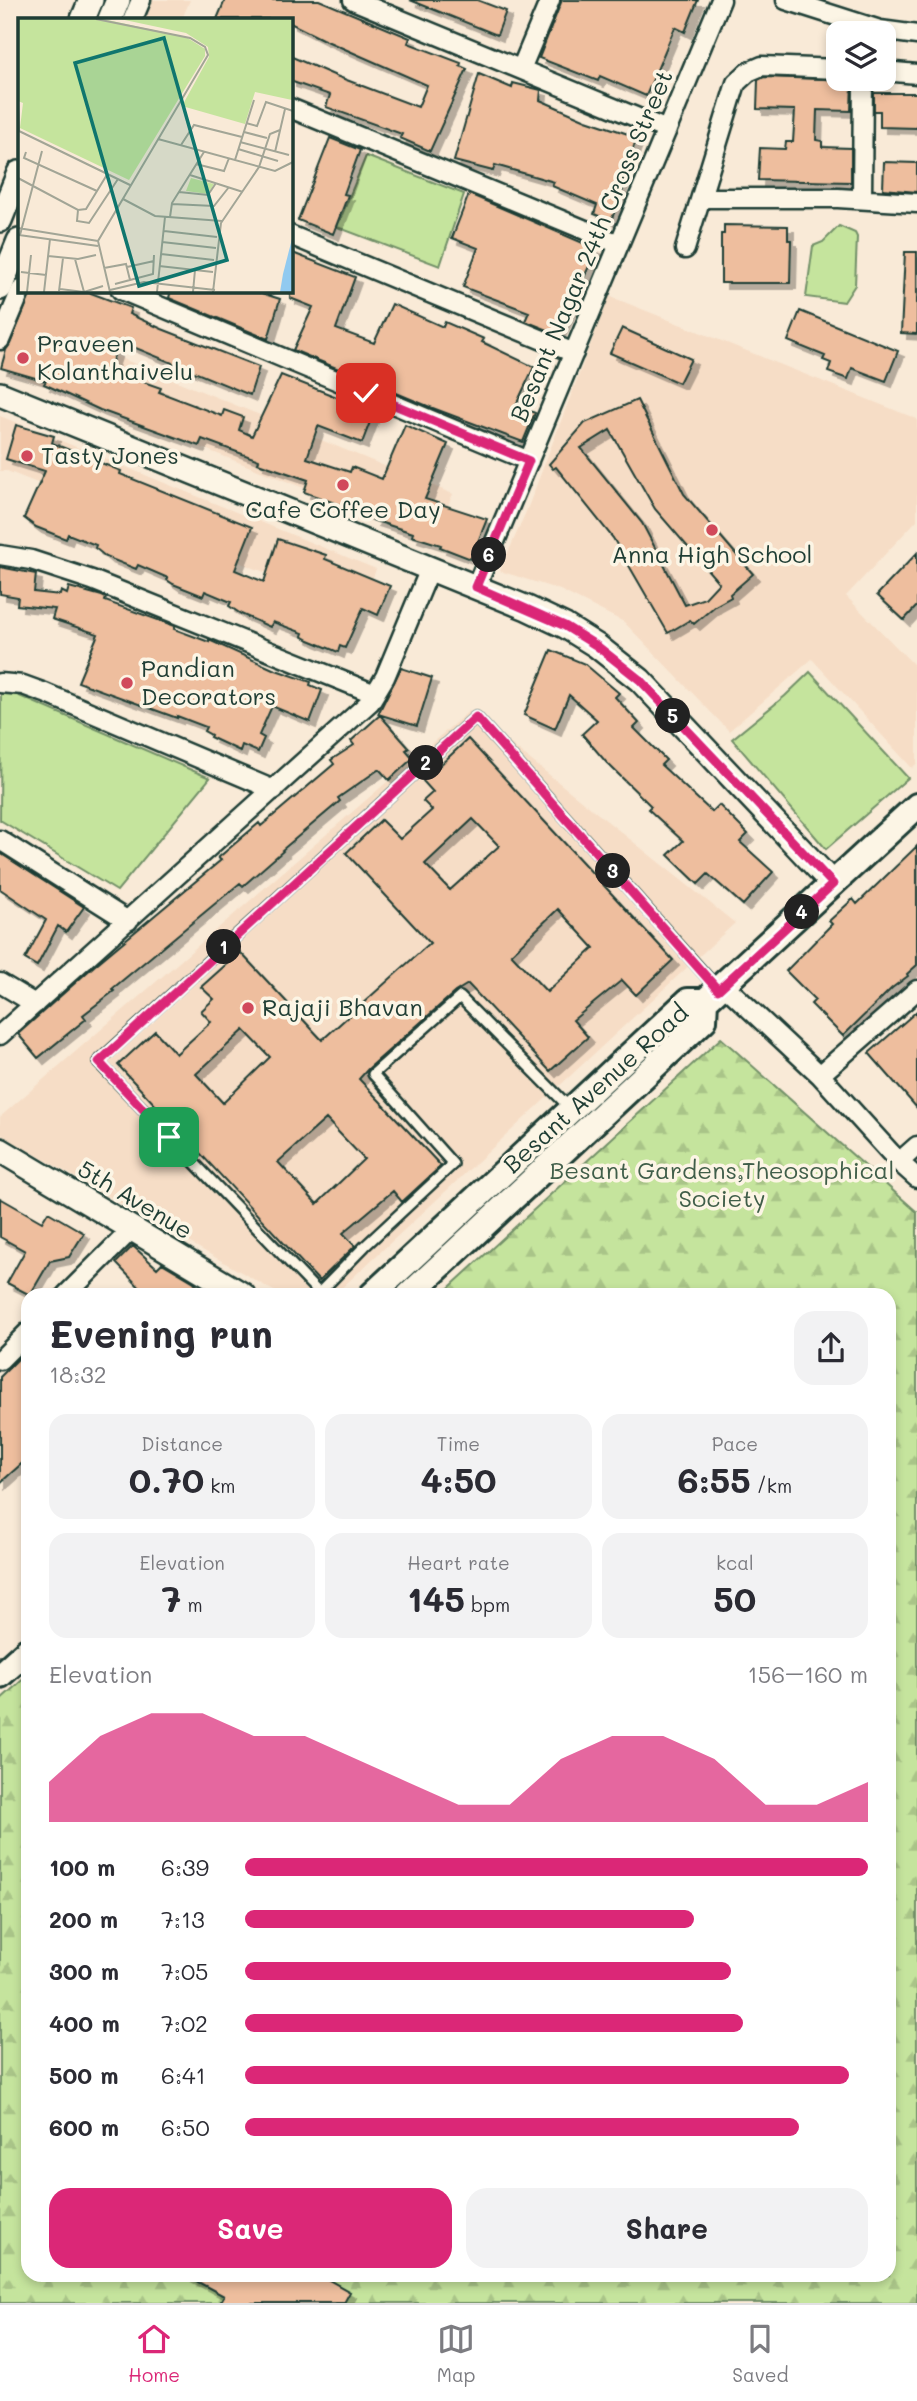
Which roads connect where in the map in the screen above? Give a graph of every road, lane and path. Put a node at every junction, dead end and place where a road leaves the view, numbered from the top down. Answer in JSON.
{"nodes":[{"id":1,"x":91,"y":0,"type":"edge"},
{"id":2,"x":118,"y":0,"type":"edge"},
{"id":3,"x":141,"y":0,"type":"edge"},
{"id":4,"x":353,"y":0,"type":"edge"},
{"id":5,"x":550,"y":0,"type":"edge"},
{"id":6,"x":721,"y":0,"type":"edge"},
{"id":7,"x":786,"y":0,"type":"edge"},
{"id":8,"x":83,"y":18,"type":"edge"},
{"id":9,"x":110,"y":18,"type":"edge"},
{"id":10,"x":133,"y":18,"type":"edge"},
{"id":11,"x":917,"y":35,"type":"edge"},
{"id":12,"x":521,"y":69,"type":"junction"},
{"id":13,"x":826,"y":69,"type":"edge"},
{"id":14,"x":896,"y":72,"type":"edge"},
{"id":15,"x":917,"y":74,"type":"edge"},
{"id":16,"x":863,"y":91,"type":"edge"},
{"id":17,"x":292,"y":109,"type":"edge"},
{"id":18,"x":667,"y":130,"type":"junction"},
{"id":19,"x":18,"y":175,"type":"edge"},
{"id":20,"x":702,"y":198,"type":"junction"},
{"id":21,"x":862,"y":200,"type":"junction"},
{"id":22,"x":917,"y":203,"type":"edge"},
{"id":23,"x":0,"y":220,"type":"edge"},
{"id":24,"x":292,"y":236,"type":"edge"},
{"id":25,"x":18,"y":243,"type":"edge"},
{"id":26,"x":619,"y":244,"type":"junction"},
{"id":27,"x":685,"y":249,"type":"dead end"},
{"id":28,"x":0,"y":288,"type":"edge"},
{"id":29,"x":20,"y":292,"type":"edge"},
{"id":30,"x":126,"y":292,"type":"edge"},
{"id":31,"x":0,"y":340,"type":"edge"},
{"id":32,"x":575,"y":353,"type":"junction"},
{"id":33,"x":0,"y":394,"type":"edge"},
{"id":34,"x":529,"y":461,"type":"junction"},
{"id":35,"x":0,"y":555,"type":"edge"},
{"id":36,"x":430,"y":569,"type":"junction"},
{"id":37,"x":476,"y":587,"type":"junction"},
{"id":38,"x":0,"y":683,"type":"edge"},
{"id":39,"x":375,"y":695,"type":"junction"},
{"id":40,"x":274,"y":790,"type":"junction"},
{"id":41,"x":917,"y":806,"type":"edge"},
{"id":42,"x":0,"y":840,"type":"edge"},
{"id":43,"x":833,"y":884,"type":"junction"},
{"id":44,"x":128,"y":921,"type":"junction"},
{"id":45,"x":0,"y":983,"type":"edge"},
{"id":46,"x":917,"y":990,"type":"edge"},
{"id":47,"x":716,"y":992,"type":"junction"},
{"id":48,"x":35,"y":1004,"type":"junction"},
{"id":49,"x":0,"y":1035,"type":"edge"},
{"id":50,"x":820,"y":1075,"type":"junction"},
{"id":51,"x":571,"y":1109,"type":"junction"},
{"id":52,"x":917,"y":1146,"type":"edge"},
{"id":53,"x":0,"y":1150,"type":"edge"},
{"id":54,"x":899,"y":1162,"type":"junction"},
{"id":55,"x":917,"y":1178,"type":"edge"},
{"id":56,"x":131,"y":1230,"type":"junction"},
{"id":57,"x":73,"y":1288,"type":"edge"},
{"id":58,"x":231,"y":1288,"type":"edge"},
{"id":59,"x":314,"y":1288,"type":"edge"},
{"id":60,"x":324,"y":1288,"type":"edge"},
{"id":61,"x":379,"y":1288,"type":"edge"},
{"id":62,"x":417,"y":1288,"type":"edge"},
{"id":63,"x":21,"y":1339,"type":"edge"},
{"id":64,"x":0,"y":1360,"type":"edge"},
{"id":65,"x":21,"y":1656,"type":"edge"},
{"id":66,"x":0,"y":1675,"type":"edge"}],
"edges":[{"from":1,"to":8,"type":"street"},
{"from":2,"to":9,"type":"street"},
{"from":3,"to":10,"type":"street"},
{"from":4,"to":12,"type":"street"},
{"from":5,"to":12,"type":"street"},
{"from":6,"to":18,"type":"street","name":"Besant Nagar 24th Cross Street"},
{"from":7,"to":11,"type":"street"},
{"from":12,"to":18,"type":"street"},
{"from":13,"to":20,"type":"street"},
{"from":14,"to":15,"type":"street"},
{"from":16,"to":21,"type":"street"},
{"from":17,"to":26,"type":"street"},
{"from":18,"to":26,"type":"street","name":"Besant Nagar 24th Cross Street"},
{"from":19,"to":23,"type":"street"},
{"from":20,"to":21,"type":"street"},
{"from":20,"to":27,"type":"street"},
{"from":21,"to":22,"type":"street"},
{"from":24,"to":32,"type":"street"},
{"from":25,"to":28,"type":"street"},
{"from":26,"to":32,"type":"street","name":"Besant Nagar 24th Cross Street"},
{"from":29,"to":31,"type":"street"},
{"from":30,"to":34,"type":"street"},
{"from":32,"to":34,"type":"street","name":"Besant Nagar 24th Cross Street"},
{"from":33,"to":36,"type":"street"},
{"from":34,"to":37,"type":"street","name":"Besant Nagar 24th Cross Street"},
{"from":35,"to":39,"type":"street"},
{"from":36,"to":37,"type":"street"},
{"from":36,"to":39,"type":"street"},
{"from":37,"to":43,"type":"street"},
{"from":38,"to":40,"type":"street"},
{"from":39,"to":40,"type":"street"},
{"from":40,"to":44,"type":"street"},
{"from":41,"to":43,"type":"main road","name":"Besant Avenue Road"},
{"from":42,"to":44,"type":"street"},
{"from":43,"to":47,"type":"main road","name":"Besant Avenue Road"},
{"from":44,"to":48,"type":"street"},
{"from":45,"to":48,"type":"street"},
{"from":46,"to":50,"type":"street"},
{"from":47,"to":50,"type":"street"},
{"from":47,"to":51,"type":"main road","name":"Besant Avenue Road"},
{"from":47,"to":59,"type":"lane"},
{"from":47,"to":62,"type":"main road"},
{"from":48,"to":49,"type":"street"},
{"from":50,"to":54,"type":"street"},
{"from":51,"to":60,"type":"lane"},
{"from":51,"to":61,"type":"main road","name":"Besant Avenue Road"},
{"from":52,"to":54,"type":"street"},
{"from":53,"to":56,"type":"street","name":"5th Avenue"},
{"from":54,"to":55,"type":"street"},
{"from":56,"to":57,"type":"street"},
{"from":56,"to":58,"type":"street","name":"5th Avenue"},
{"from":63,"to":64,"type":"street"},
{"from":65,"to":66,"type":"main road"}]}
